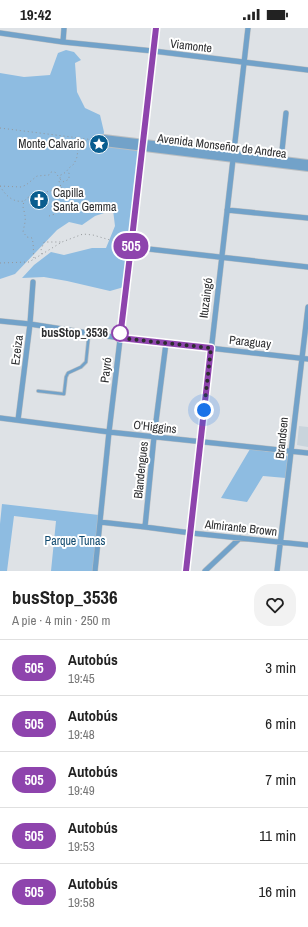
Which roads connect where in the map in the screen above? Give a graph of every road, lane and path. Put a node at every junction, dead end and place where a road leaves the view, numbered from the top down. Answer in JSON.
{"nodes":[{"id":1,"x":64,"y":28,"type":"edge"},
{"id":2,"x":156,"y":28,"type":"edge"},
{"id":3,"x":248,"y":28,"type":"edge"},
{"id":4,"x":0,"y":33,"type":"edge"},
{"id":5,"x":63,"y":42,"type":"junction"},
{"id":6,"x":153,"y":51,"type":"junction"},
{"id":7,"x":244,"y":62,"type":"junction"},
{"id":8,"x":308,"y":70,"type":"edge"},
{"id":9,"x":286,"y":113,"type":"dead end"},
{"id":10,"x":0,"y":128,"type":"edge"},
{"id":11,"x":87,"y":139,"type":"junction"},
{"id":12,"x":104,"y":143,"type":"joint"},
{"id":13,"x":143,"y":145,"type":"junction"},
{"id":14,"x":233,"y":156,"type":"junction"},
{"id":15,"x":281,"y":160,"type":"junction"},
{"id":16,"x":308,"y":163,"type":"edge"},
{"id":17,"x":308,"y":168,"type":"edge"},
{"id":18,"x":67,"y":170,"type":"junction"},
{"id":19,"x":62,"y":175,"type":"junction"},
{"id":20,"x":60,"y":179,"type":"junction"},
{"id":21,"x":0,"y":186,"type":"edge"},
{"id":22,"x":61,"y":187,"type":"junction"},
{"id":23,"x":25,"y":201,"type":"junction"},
{"id":24,"x":227,"y":210,"type":"junction"},
{"id":25,"x":49,"y":216,"type":"dead end"},
{"id":26,"x":308,"y":218,"type":"edge"},
{"id":27,"x":62,"y":242,"type":"junction"},
{"id":28,"x":131,"y":247,"type":"junction"},
{"id":29,"x":42,"y":254,"type":"junction"},
{"id":30,"x":221,"y":258,"type":"junction"},
{"id":31,"x":34,"y":259,"type":"junction"},
{"id":32,"x":0,"y":263,"type":"edge"},
{"id":33,"x":308,"y":267,"type":"edge"},
{"id":34,"x":33,"y":282,"type":"dead end"},
{"id":35,"x":308,"y":307,"type":"edge"},
{"id":36,"x":308,"y":313,"type":"edge"},
{"id":37,"x":0,"y":321,"type":"edge"},
{"id":38,"x":30,"y":324,"type":"junction"},
{"id":39,"x":89,"y":333,"type":"junction"},
{"id":40,"x":120,"y":338,"type":"junction"},
{"id":41,"x":166,"y":343,"type":"junction"},
{"id":42,"x":211,"y":348,"type":"junction"},
{"id":43,"x":301,"y":358,"type":"junction"},
{"id":44,"x":308,"y":359,"type":"edge"},
{"id":45,"x":38,"y":391,"type":"dead end"},
{"id":46,"x":0,"y":418,"type":"edge"},
{"id":47,"x":18,"y":420,"type":"junction"},
{"id":48,"x":109,"y":432,"type":"junction"},
{"id":49,"x":154,"y":437,"type":"junction"},
{"id":50,"x":200,"y":441,"type":"junction"},
{"id":51,"x":291,"y":451,"type":"junction"},
{"id":52,"x":308,"y":453,"type":"edge"},
{"id":53,"x":100,"y":522,"type":"junction"},
{"id":54,"x":145,"y":527,"type":"junction"},
{"id":55,"x":190,"y":533,"type":"junction"},
{"id":56,"x":240,"y":538,"type":"junction"},
{"id":57,"x":281,"y":542,"type":"junction"},
{"id":58,"x":308,"y":545,"type":"edge"},
{"id":59,"x":94,"y":571,"type":"edge"},
{"id":60,"x":186,"y":571,"type":"edge"},
{"id":61,"x":205,"y":571,"type":"edge"},
{"id":62,"x":277,"y":571,"type":"edge"}],
"edges":[{"from":1,"to":5,"type":"street"},
{"from":2,"to":6,"type":"street","name":"Payró"},
{"from":3,"to":7,"type":"street","name":"Ituzaingó"},
{"from":4,"to":5,"type":"street","name":"Viamonte"},
{"from":5,"to":6,"type":"street","name":"Viamonte"},
{"from":6,"to":7,"type":"street","name":"Viamonte"},
{"from":6,"to":13,"type":"street","name":"Payró"},
{"from":7,"to":8,"type":"street","name":"Viamonte"},
{"from":7,"to":14,"type":"street","name":"Ituzaingó"},
{"from":9,"to":15,"type":"street"},
{"from":10,"to":11,"type":"path"},
{"from":11,"to":12,"type":"path"},
{"from":11,"to":18,"type":"path"},
{"from":12,"to":13,"type":"street","name":"Avenida Monseñor de Andrea"},
{"from":13,"to":14,"type":"street","name":"Avenida Monseñor de Andrea"},
{"from":13,"to":28,"type":"street","name":"Payró"},
{"from":14,"to":15,"type":"street","name":"Avenida Monseñor de Andrea"},
{"from":14,"to":17,"type":"street","name":"Avenida Monseñor de Andrea"},
{"from":14,"to":24,"type":"street","name":"Ituzaingó"},
{"from":15,"to":16,"type":"street","name":"Avenida Monseñor de Andrea"},
{"from":18,"to":19,"type":"path"},
{"from":18,"to":20,"type":"path"},
{"from":19,"to":20,"type":"path"},
{"from":19,"to":21,"type":"path"},
{"from":20,"to":22,"type":"path"},
{"from":21,"to":23,"type":"path"},
{"from":22,"to":23,"type":"path"},
{"from":22,"to":25,"type":"path"},
{"from":23,"to":31,"type":"path"},
{"from":24,"to":26,"type":"street"},
{"from":24,"to":30,"type":"street","name":"Ituzaingó"},
{"from":27,"to":28,"type":"path"},
{"from":27,"to":29,"type":"path"},
{"from":27,"to":29,"type":"path"},
{"from":28,"to":30,"type":"street"},
{"from":28,"to":40,"type":"street","name":"Payró"},
{"from":29,"to":31,"type":"path"},
{"from":30,"to":33,"type":"street"},
{"from":30,"to":42,"type":"street","name":"Ituzaingó"},
{"from":31,"to":32,"type":"path"},
{"from":34,"to":38,"type":"street","name":"Ezeiza"},
{"from":35,"to":36,"type":"street","name":"Brandsen"},
{"from":36,"to":43,"type":"street","name":"Brandsen"},
{"from":37,"to":38,"type":"street","name":"Paraguay"},
{"from":38,"to":39,"type":"street","name":"Paraguay"},
{"from":38,"to":47,"type":"street","name":"Ezeiza"},
{"from":39,"to":40,"type":"street","name":"Paraguay"},
{"from":39,"to":45,"type":"lane"},
{"from":40,"to":41,"type":"street","name":"Paraguay"},
{"from":40,"to":48,"type":"street","name":"Payró"},
{"from":41,"to":42,"type":"street","name":"Paraguay"},
{"from":41,"to":49,"type":"street","name":"Blandengues"},
{"from":42,"to":43,"type":"street","name":"Paraguay"},
{"from":42,"to":50,"type":"street","name":"Ituzaingó"},
{"from":43,"to":44,"type":"street","name":"Paraguay"},
{"from":43,"to":51,"type":"street","name":"Brandsen"},
{"from":46,"to":47,"type":"street","name":"O'Higgins"},
{"from":47,"to":48,"type":"street","name":"O'Higgins"},
{"from":48,"to":49,"type":"street","name":"O'Higgins"},
{"from":48,"to":53,"type":"street","name":"Payró"},
{"from":49,"to":50,"type":"street","name":"O'Higgins"},
{"from":49,"to":54,"type":"street","name":"Blandengues"},
{"from":50,"to":51,"type":"street","name":"O'Higgins"},
{"from":50,"to":55,"type":"street","name":"Ituzaingó"},
{"from":51,"to":52,"type":"street","name":"O'Higgins"},
{"from":51,"to":57,"type":"street","name":"Brandsen"},
{"from":53,"to":54,"type":"street","name":"Almirante Brown"},
{"from":53,"to":59,"type":"street","name":"Payró"},
{"from":54,"to":55,"type":"street","name":"Almirante Brown"},
{"from":55,"to":56,"type":"street","name":"Almirante Brown"},
{"from":55,"to":60,"type":"street","name":"Ituzaingó"},
{"from":56,"to":57,"type":"street","name":"Almirante Brown"},
{"from":56,"to":61,"type":"street"},
{"from":57,"to":58,"type":"street","name":"Almirante Brown"},
{"from":57,"to":62,"type":"street","name":"Brandsen"}]}
